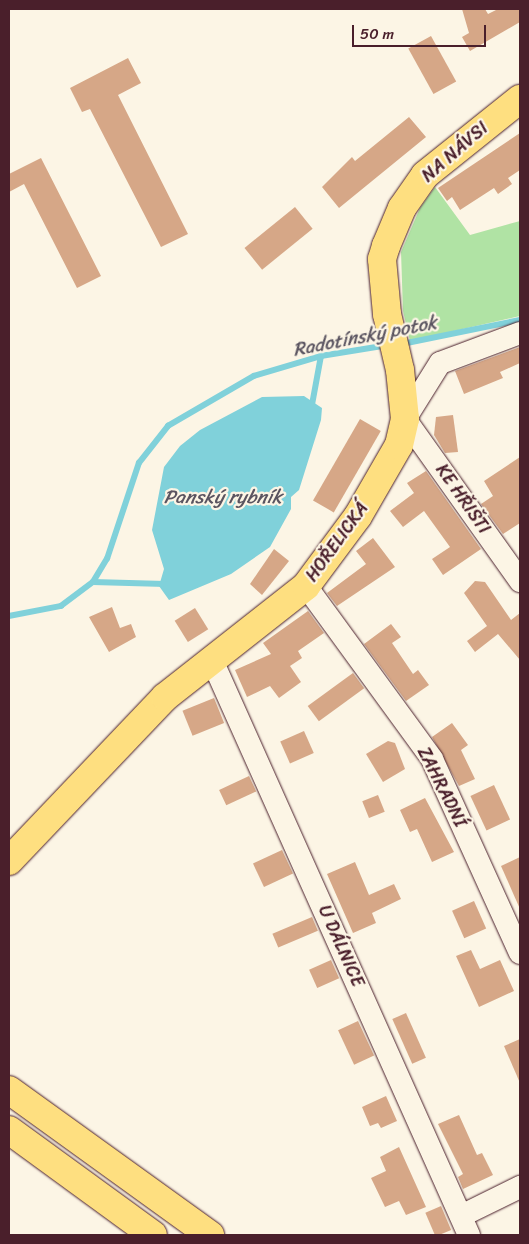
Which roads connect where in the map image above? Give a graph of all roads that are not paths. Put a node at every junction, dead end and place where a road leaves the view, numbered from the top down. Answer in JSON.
{"nodes":[{"id":1,"x":520,"y":99,"type":"edge"},
{"id":2,"x":520,"y":333,"type":"edge"},
{"id":3,"x":405,"y":419,"type":"junction"},
{"id":4,"x":520,"y":581,"type":"edge"},
{"id":5,"x":306,"y":586,"type":"junction"},
{"id":6,"x":211,"y":658,"type":"junction"},
{"id":7,"x":9,"y":861,"type":"edge"},
{"id":8,"x":520,"y":953,"type":"edge"},
{"id":9,"x":9,"y":1090,"type":"edge"},
{"id":10,"x":9,"y":1130,"type":"edge"},
{"id":11,"x":520,"y":1187,"type":"edge"},
{"id":12,"x":465,"y":1226,"type":"edge"},
{"id":13,"x":153,"y":1235,"type":"edge"},
{"id":14,"x":210,"y":1235,"type":"edge"}],
"edges":[{"from":1,"to":3,"type":"main road","name":"NA NÁVSI"},
{"from":2,"to":3,"type":"street"},
{"from":3,"to":4,"type":"street","name":"KE HŘIŠTI"},
{"from":3,"to":5,"type":"main road","name":"HOŘELICKÁ"},
{"from":5,"to":6,"type":"main road","name":"HOŘELICKÁ"},
{"from":5,"to":8,"type":"street","name":"ZAHRADNÍ"},
{"from":6,"to":7,"type":"main road","name":"HOŘELICKÁ"},
{"from":6,"to":12,"type":"street","name":"U DÁLNICE"},
{"from":9,"to":14,"type":"main road"},
{"from":10,"to":13,"type":"main road"},
{"from":11,"to":12,"type":"street"}]}
